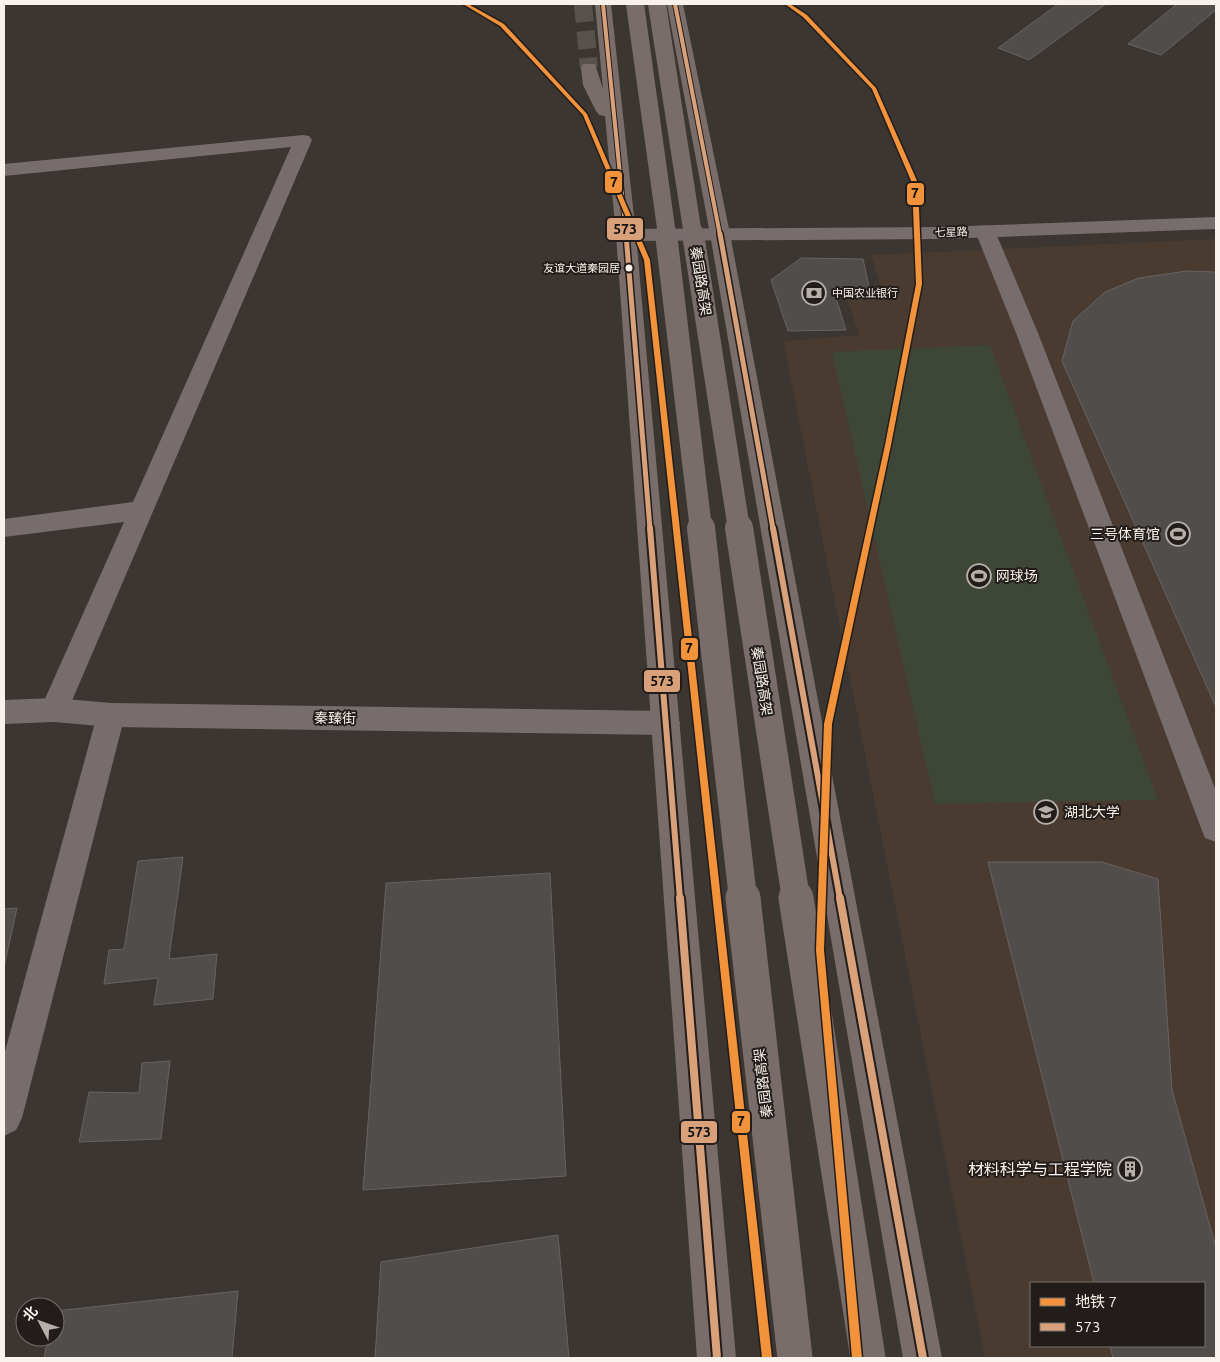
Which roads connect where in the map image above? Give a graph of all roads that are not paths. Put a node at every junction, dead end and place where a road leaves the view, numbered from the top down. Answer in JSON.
{"nodes":[{"id":1,"x":604,"y":4,"type":"edge"},
{"id":2,"x":635,"y":4,"type":"edge"},
{"id":3,"x":658,"y":4,"type":"edge"},
{"id":4,"x":675,"y":4,"type":"edge"},
{"id":5,"x":589,"y":68,"type":"tunnel mouth"},
{"id":6,"x":614,"y":129,"type":"junction"},
{"id":7,"x":4,"y":170,"type":"edge"},
{"id":8,"x":1216,"y":223,"type":"edge"},
{"id":9,"x":985,"y":231,"type":"junction"},
{"id":10,"x":720,"y":234,"type":"junction"},
{"id":11,"x":626,"y":235,"type":"junction"},
{"id":12,"x":142,"y":510,"type":"junction"},
{"id":13,"x":4,"y":528,"type":"edge"},
{"id":14,"x":54,"y":710,"type":"junction"},
{"id":15,"x":4,"y":712,"type":"edge"},
{"id":16,"x":111,"y":715,"type":"junction"},
{"id":17,"x":666,"y":723,"type":"junction"},
{"id":18,"x":1216,"y":828,"type":"edge"},
{"id":19,"x":4,"y":1118,"type":"edge"},
{"id":20,"x":717,"y":1358,"type":"edge"},
{"id":21,"x":795,"y":1358,"type":"edge"},
{"id":22,"x":868,"y":1358,"type":"edge"},
{"id":23,"x":923,"y":1358,"type":"edge"}],
"edges":[{"from":1,"to":6,"type":"main road"},
{"from":2,"to":21,"type":"main road","name":"秦园路高架","bridge":true},
{"from":3,"to":22,"type":"main road","name":"秦园路高架","bridge":true},
{"from":4,"to":10,"type":"main road"},
{"from":5,"to":6,"type":"main road"},
{"from":6,"to":11,"type":"main road"},
{"from":7,"to":12,"type":"street"},
{"from":8,"to":9,"type":"street","name":"七星路"},
{"from":9,"to":10,"type":"street","name":"七星路"},
{"from":9,"to":18,"type":"street"},
{"from":10,"to":11,"type":"street","name":"七星路"},
{"from":10,"to":23,"type":"main road"},
{"from":11,"to":17,"type":"main road"},
{"from":12,"to":13,"type":"street"},
{"from":12,"to":14,"type":"street"},
{"from":14,"to":15,"type":"street","name":"秦臻街"},
{"from":14,"to":16,"type":"street","name":"秦臻街"},
{"from":16,"to":17,"type":"street","name":"秦臻街"},
{"from":16,"to":19,"type":"street"},
{"from":17,"to":20,"type":"main road"}]}
